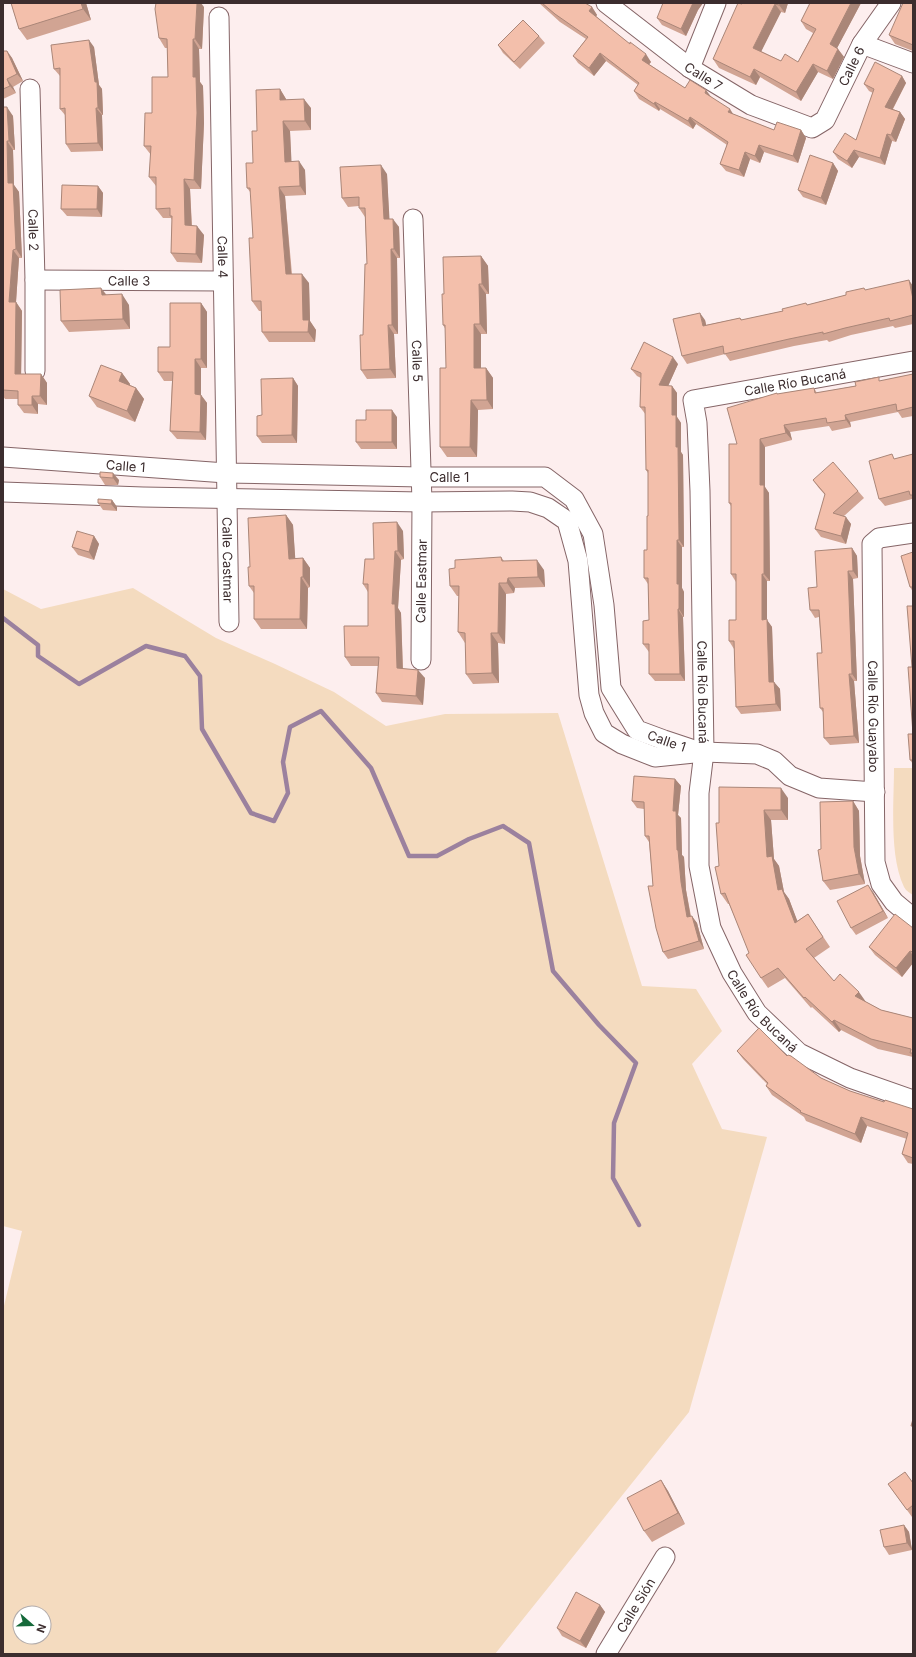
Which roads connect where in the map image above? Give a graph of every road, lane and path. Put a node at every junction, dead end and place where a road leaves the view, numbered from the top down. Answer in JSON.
{"nodes":[{"id":1,"x":606,"y":3,"type":"edge"},
{"id":2,"x":716,"y":3,"type":"edge"},
{"id":3,"x":891,"y":3,"type":"edge"},
{"id":4,"x":219,"y":17,"type":"dead end"},
{"id":5,"x":862,"y":44,"type":"junction"},
{"id":6,"x":913,"y":63,"type":"edge"},
{"id":7,"x":690,"y":68,"type":"junction"},
{"id":8,"x":30,"y":89,"type":"dead end"},
{"id":9,"x":812,"y":128,"type":"joint"},
{"id":10,"x":413,"y":220,"type":"dead end"},
{"id":11,"x":35,"y":280,"type":"junction"},
{"id":12,"x":223,"y":281,"type":"junction"},
{"id":13,"x":913,"y":361,"type":"edge"},
{"id":14,"x":34,"y":371,"type":"dead end"},
{"id":15,"x":3,"y":457,"type":"edge"},
{"id":16,"x":226,"y":473,"type":"junction"},
{"id":17,"x":421,"y":477,"type":"junction"},
{"id":18,"x":3,"y":492,"type":"edge"},
{"id":19,"x":226,"y":498,"type":"junction"},
{"id":20,"x":422,"y":502,"type":"junction"},
{"id":21,"x":913,"y":533,"type":"edge"},
{"id":22,"x":229,"y":622,"type":"dead end"},
{"id":23,"x":421,"y":660,"type":"dead end"},
{"id":24,"x":704,"y":752,"type":"junction"},
{"id":25,"x":875,"y":792,"type":"junction"},
{"id":26,"x":913,"y":918,"type":"edge"},
{"id":27,"x":913,"y":1100,"type":"edge"},
{"id":28,"x":665,"y":1557,"type":"dead end"},
{"id":29,"x":606,"y":1654,"type":"edge"}],
"edges":[{"from":1,"to":7,"type":"street","name":"Calle 7"},
{"from":2,"to":7,"type":"street"},
{"from":3,"to":5,"type":"street","name":"Calle 6"},
{"from":4,"to":12,"type":"street","name":"Calle 4"},
{"from":5,"to":6,"type":"street"},
{"from":5,"to":9,"type":"street","name":"Calle 6"},
{"from":7,"to":9,"type":"street","name":"Calle 7"},
{"from":8,"to":11,"type":"street","name":"Calle 2"},
{"from":10,"to":17,"type":"street","name":"Calle 5"},
{"from":11,"to":12,"type":"street","name":"Calle 3"},
{"from":11,"to":14,"type":"street","name":"Calle 2"},
{"from":12,"to":16,"type":"street","name":"Calle 4"},
{"from":13,"to":24,"type":"street","name":"Calle Río Bucaná"},
{"from":15,"to":16,"type":"street","name":"Calle 1"},
{"from":16,"to":17,"type":"street","name":"Calle 1"},
{"from":16,"to":19,"type":"street","name":"Calle 4"},
{"from":17,"to":20,"type":"street","name":"Calle 5"},
{"from":17,"to":24,"type":"street","name":"Calle 1"},
{"from":18,"to":19,"type":"street","name":"Calle 1"},
{"from":19,"to":20,"type":"street","name":"Calle 1"},
{"from":19,"to":22,"type":"street","name":"Calle Castmar"},
{"from":20,"to":23,"type":"street","name":"Calle Eastmar"},
{"from":20,"to":24,"type":"street","name":"Calle 1"},
{"from":21,"to":25,"type":"street","name":"Calle Río Guayabo"},
{"from":24,"to":25,"type":"street","name":"Calle 1"},
{"from":24,"to":27,"type":"street","name":"Calle Río Bucaná"},
{"from":25,"to":26,"type":"street","name":"Calle Río Guayabo"},
{"from":28,"to":29,"type":"street","name":"Calle Sión"}]}
